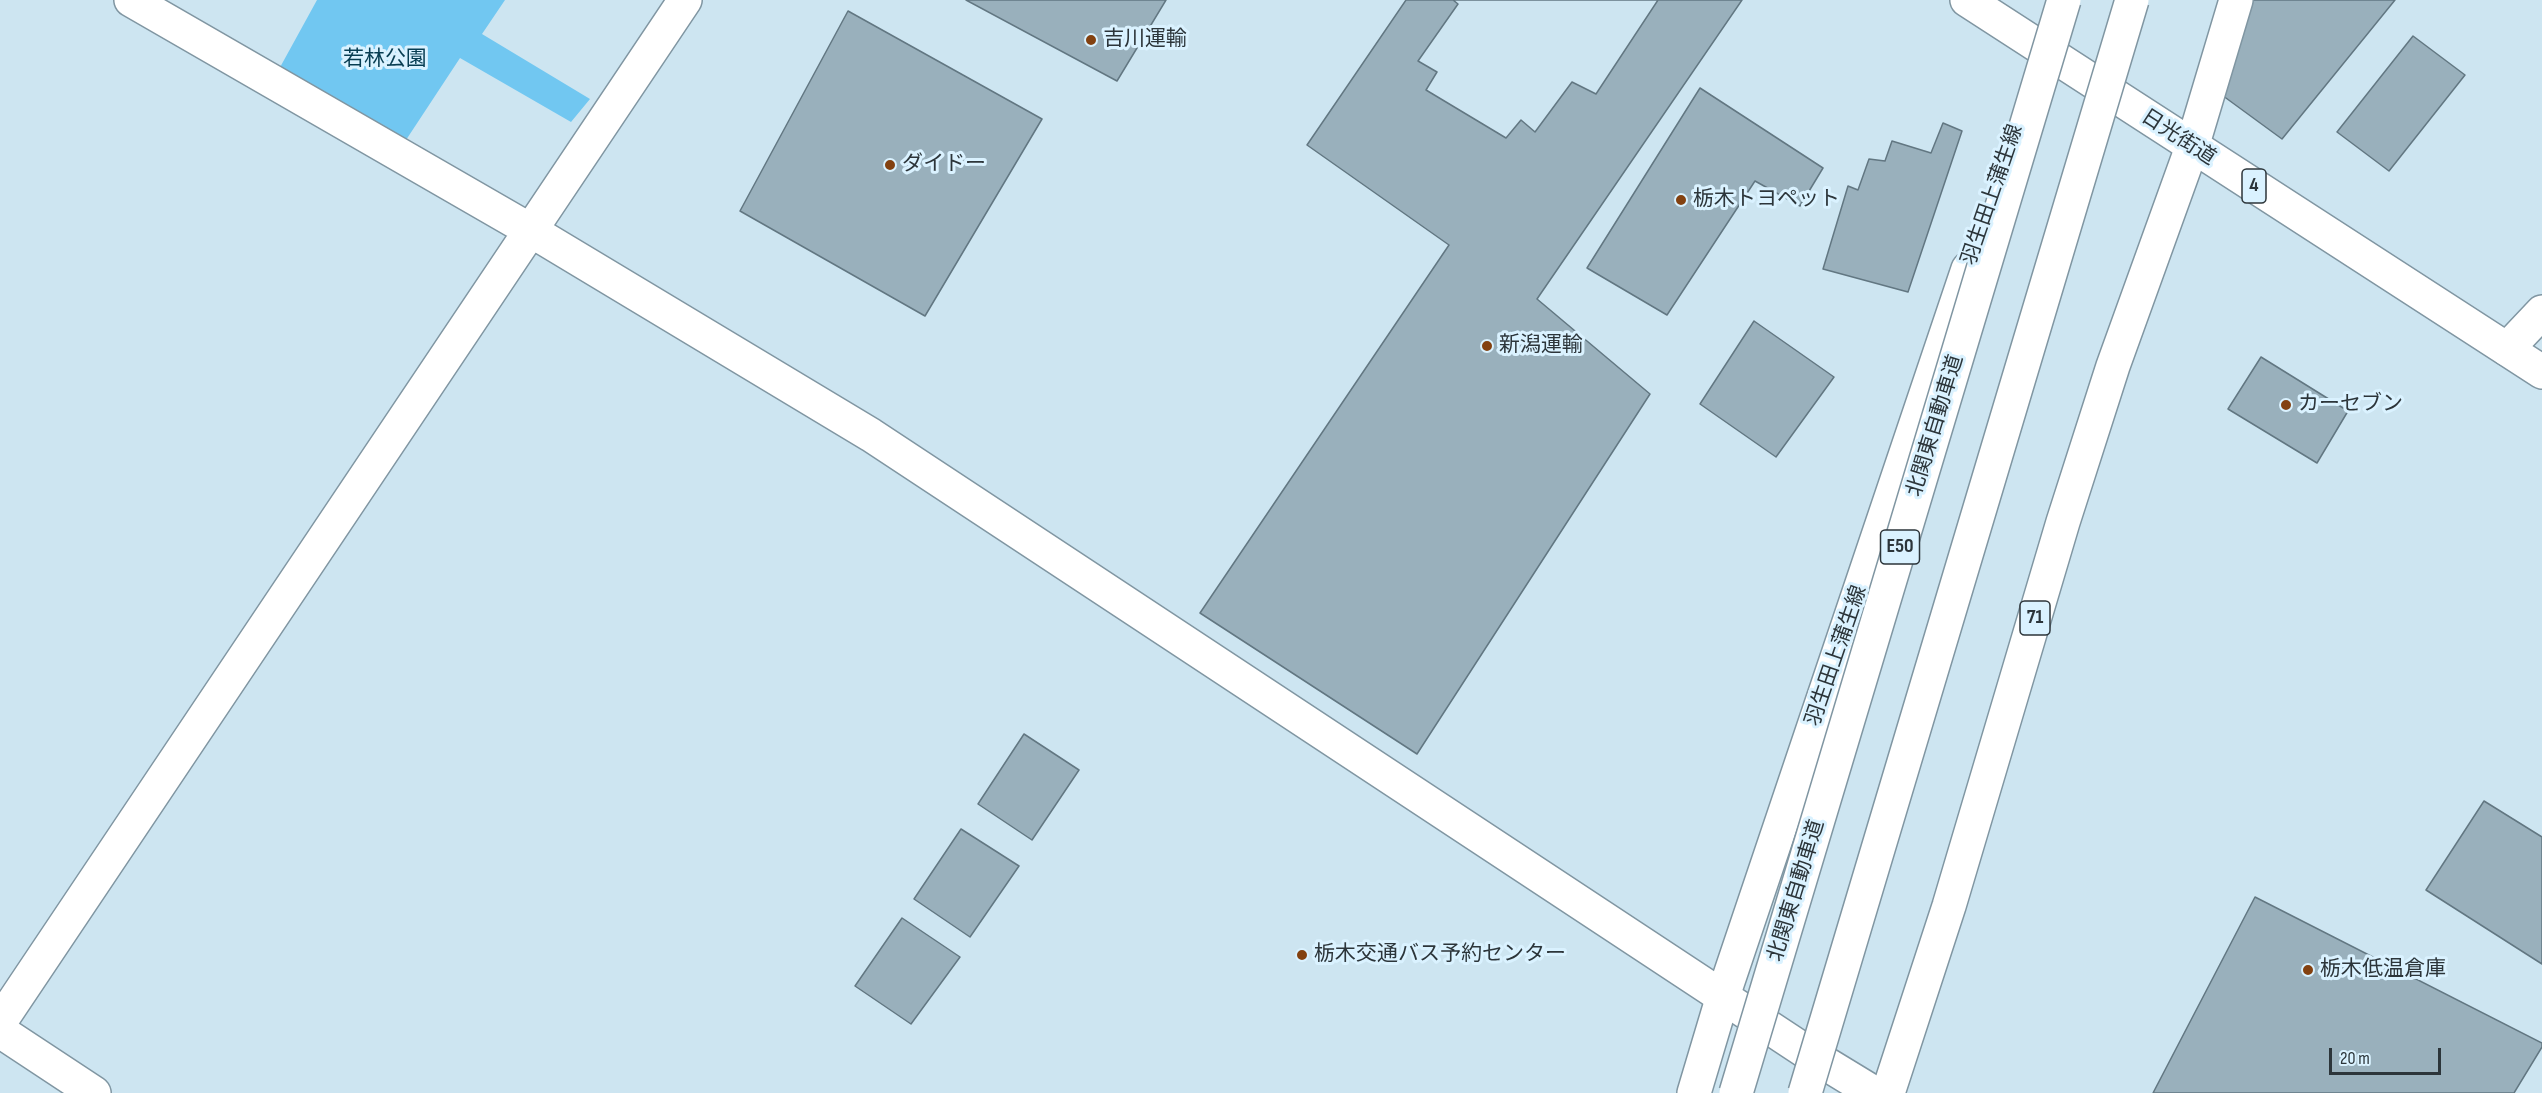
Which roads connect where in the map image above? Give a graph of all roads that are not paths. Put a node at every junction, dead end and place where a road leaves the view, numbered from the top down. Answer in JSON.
{"nodes":[{"id":1,"x":131,"y":0,"type":"edge"},
{"id":2,"x":685,"y":0,"type":"edge"},
{"id":3,"x":1967,"y":0,"type":"edge"},
{"id":4,"x":2064,"y":0,"type":"edge"},
{"id":5,"x":2132,"y":0,"type":"edge"},
{"id":6,"x":2236,"y":0,"type":"edge"},
{"id":7,"x":2042,"y":49,"type":"junction"},
{"id":8,"x":2192,"y":147,"type":"junction"},
{"id":9,"x":530,"y":230,"type":"junction"},
{"id":10,"x":2542,"y":312,"type":"edge"},
{"id":11,"x":2507,"y":349,"type":"junction"},
{"id":12,"x":2542,"y":372,"type":"edge"},
{"id":13,"x":1723,"y":996,"type":"junction"},
{"id":14,"x":0,"y":1022,"type":"edge"},
{"id":15,"x":0,"y":1031,"type":"edge"},
{"id":16,"x":94,"y":1093,"type":"edge"},
{"id":17,"x":1694,"y":1093,"type":"edge"},
{"id":18,"x":1736,"y":1093,"type":"edge"},
{"id":19,"x":1805,"y":1093,"type":"edge"},
{"id":20,"x":1874,"y":1093,"type":"edge"},
{"id":21,"x":1888,"y":1093,"type":"edge"}],
"edges":[{"from":1,"to":9,"type":"main road"},
{"from":2,"to":9,"type":"main road"},
{"from":3,"to":7,"type":"main road","name":"日光街道","number":"4"},
{"from":4,"to":18,"type":"main road","name":"北関東自動車道","number":"E50","bridge":true},
{"from":5,"to":19,"type":"main road","bridge":true},
{"from":6,"to":8,"type":"main road"},
{"from":7,"to":8,"type":"main road","name":"日光街道","number":"4"},
{"from":7,"to":13,"type":"main road","name":"羽生田上蒲生線"},
{"from":8,"to":11,"type":"main road","name":"日光街道","number":"4"},
{"from":8,"to":21,"type":"main road","number":"71"},
{"from":9,"to":13,"type":"main road"},
{"from":9,"to":14,"type":"main road"},
{"from":10,"to":11,"type":"main road"},
{"from":11,"to":12,"type":"main road","name":"日光街道","number":"4"},
{"from":13,"to":17,"type":"main road","name":"羽生田上蒲生線"},
{"from":13,"to":20,"type":"main road"},
{"from":15,"to":16,"type":"main road"}]}
